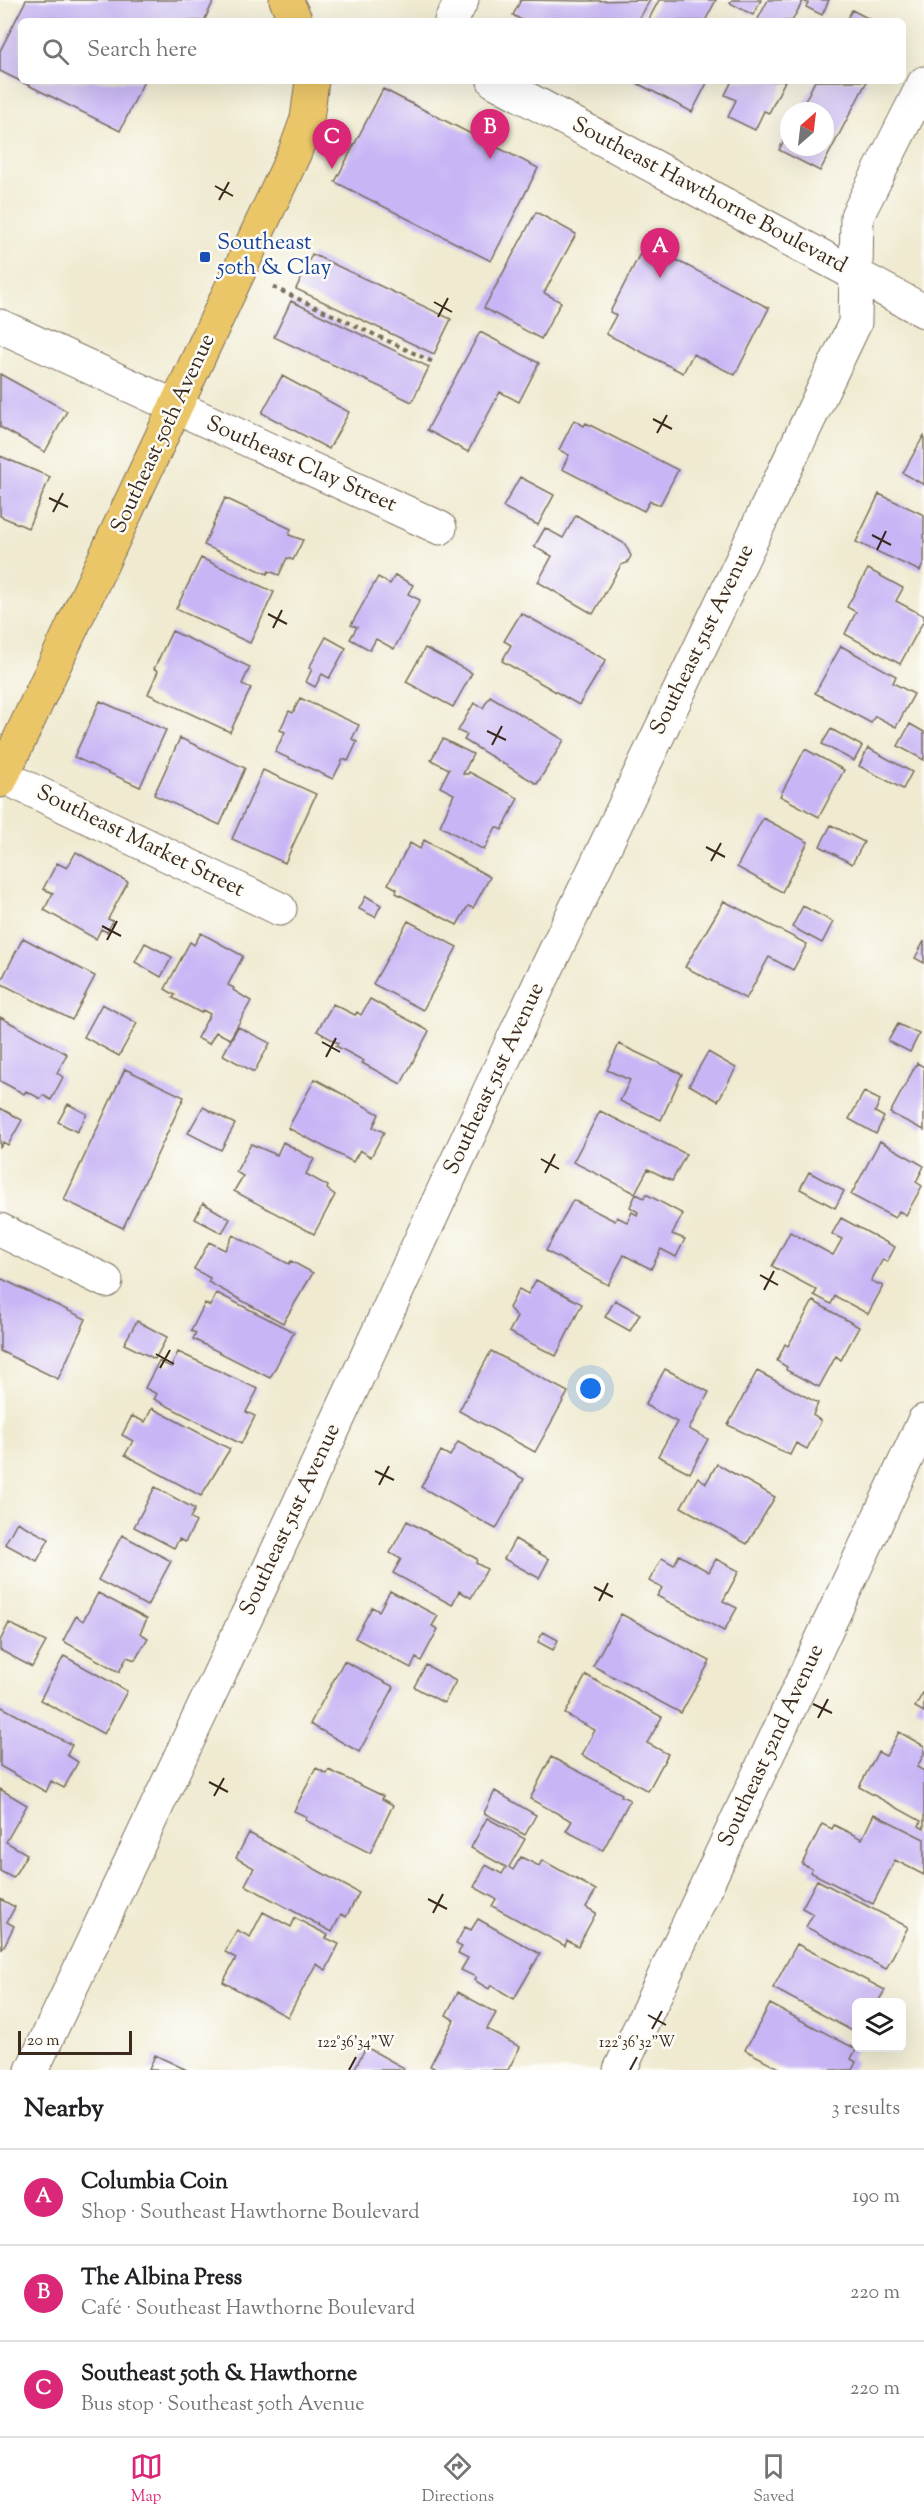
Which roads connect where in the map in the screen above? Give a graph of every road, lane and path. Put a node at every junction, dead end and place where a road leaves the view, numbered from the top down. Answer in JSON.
{"nodes":[{"id":1,"x":286,"y":0,"type":"edge"},
{"id":2,"x":462,"y":0,"type":"edge"},
{"id":3,"x":295,"y":18,"type":"edge"},
{"id":4,"x":453,"y":18,"type":"edge"},
{"id":5,"x":924,"y":83,"type":"edge"},
{"id":6,"x":312,"y":84,"type":"edge"},
{"id":7,"x":500,"y":84,"type":"edge"},
{"id":8,"x":240,"y":272,"type":"junction"},
{"id":9,"x":856,"y":275,"type":"junction"},
{"id":10,"x":924,"y":311,"type":"edge"},
{"id":11,"x":0,"y":326,"type":"edge"},
{"id":12,"x":435,"y":363,"type":"dead end"},
{"id":13,"x":176,"y":408,"type":"junction"},
{"id":14,"x":440,"y":528,"type":"dead end"},
{"id":15,"x":1,"y":777,"type":"edge"},
{"id":16,"x":280,"y":909,"type":"dead end"},
{"id":17,"x":0,"y":1230,"type":"edge"},
{"id":18,"x":106,"y":1281,"type":"dead end"},
{"id":19,"x":924,"y":1421,"type":"edge"},
{"id":20,"x":32,"y":2070,"type":"edge"},
{"id":21,"x":620,"y":2070,"type":"edge"}],
"edges":[{"from":1,"to":3,"type":"main road"},
{"from":2,"to":4,"type":"street"},
{"from":5,"to":9,"type":"street","name":"Southeast 51st Avenue"},
{"from":6,"to":8,"type":"main road","name":"Southeast 50th Avenue"},
{"from":7,"to":9,"type":"street","name":"Southeast Hawthorne Boulevard"},
{"from":8,"to":12,"type":"path"},
{"from":8,"to":13,"type":"main road","name":"Southeast 50th Avenue"},
{"from":9,"to":10,"type":"street","name":"Southeast Hawthorne Boulevard"},
{"from":9,"to":20,"type":"street","name":"Southeast 51st Avenue"},
{"from":11,"to":13,"type":"street","name":"Southeast Clay Street"},
{"from":13,"to":14,"type":"street","name":"Southeast Clay Street"},
{"from":13,"to":15,"type":"main road","name":"Southeast 50th Avenue"},
{"from":15,"to":16,"type":"street","name":"Southeast Market Street"},
{"from":17,"to":18,"type":"street"},
{"from":19,"to":21,"type":"street","name":"Southeast 52nd Avenue"}]}
